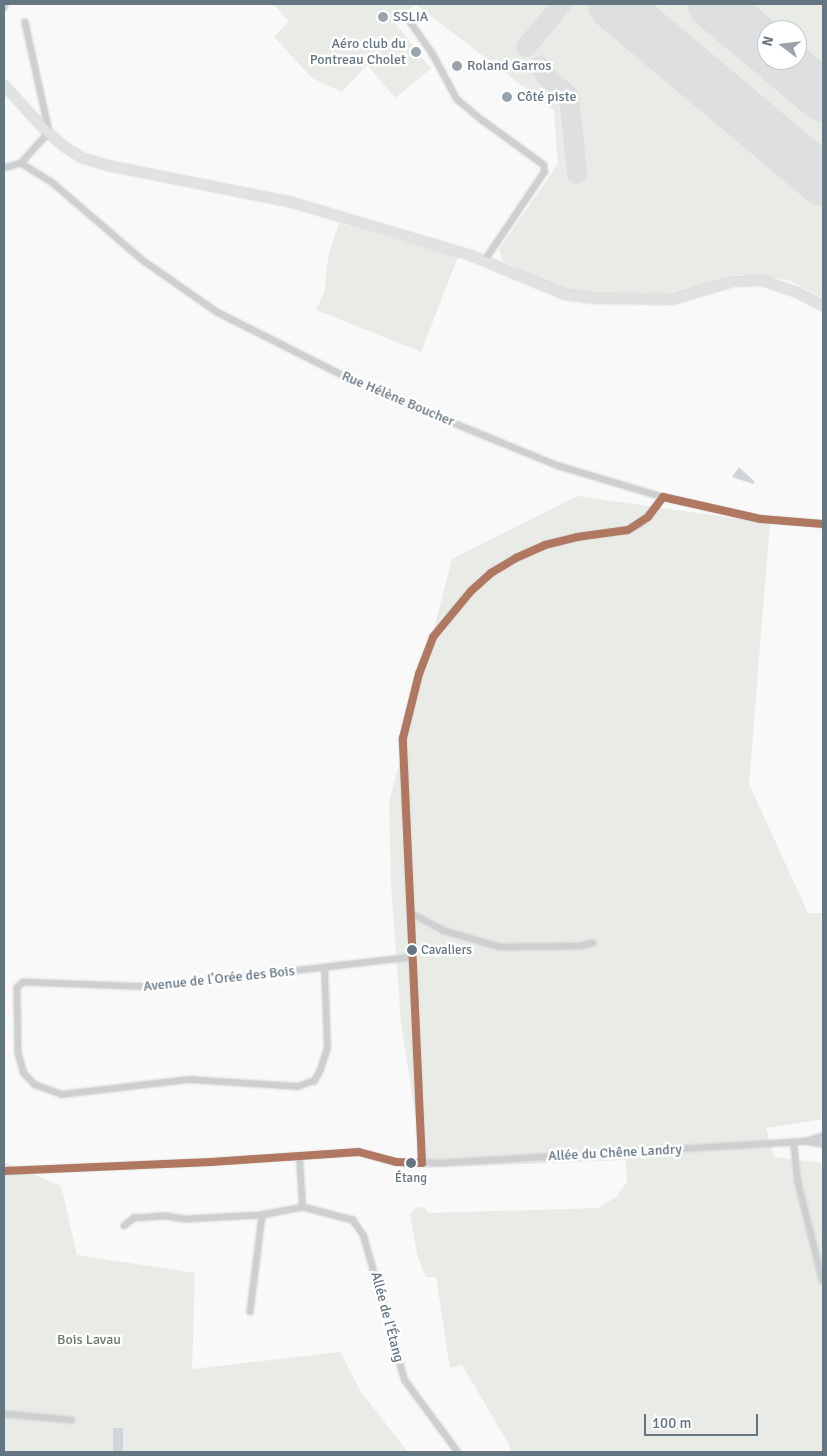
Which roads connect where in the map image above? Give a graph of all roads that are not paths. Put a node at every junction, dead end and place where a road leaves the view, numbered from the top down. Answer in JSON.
{"nodes":[{"id":1,"x":5,"y":4,"type":"edge"},
{"id":2,"x":4,"y":8,"type":"edge"},
{"id":3,"x":409,"y":20,"type":"dead end"},
{"id":4,"x":25,"y":23,"type":"dead end"},
{"id":5,"x":4,"y":86,"type":"edge"},
{"id":6,"x":48,"y":132,"type":"junction"},
{"id":7,"x":21,"y":163,"type":"junction"},
{"id":8,"x":4,"y":168,"type":"edge"},
{"id":9,"x":484,"y":260,"type":"junction"},
{"id":10,"x":823,"y":306,"type":"edge"},
{"id":11,"x":664,"y":497,"type":"junction"},
{"id":12,"x":823,"y":524,"type":"edge"},
{"id":13,"x":411,"y":913,"type":"junction"},
{"id":14,"x":593,"y":943,"type":"dead end"},
{"id":15,"x":412,"y":957,"type":"junction"},
{"id":16,"x":325,"y":968,"type":"junction"},
{"id":17,"x":823,"y":1136,"type":"edge"},
{"id":18,"x":807,"y":1141,"type":"junction"},
{"id":19,"x":794,"y":1142,"type":"junction"},
{"id":20,"x":823,"y":1144,"type":"edge"},
{"id":21,"x":300,"y":1156,"type":"junction"},
{"id":22,"x":422,"y":1163,"type":"junction"},
{"id":23,"x":4,"y":1171,"type":"edge"},
{"id":24,"x":303,"y":1207,"type":"junction"},
{"id":25,"x":262,"y":1215,"type":"junction"},
{"id":26,"x":124,"y":1226,"type":"dead end"},
{"id":27,"x":823,"y":1281,"type":"edge"},
{"id":28,"x":250,"y":1312,"type":"dead end"},
{"id":29,"x":4,"y":1414,"type":"edge"},
{"id":30,"x":72,"y":1420,"type":"dead end"},
{"id":31,"x":458,"y":1452,"type":"edge"}],
"edges":[{"from":1,"to":2,"type":"street"},
{"from":3,"to":9,"type":"street"},
{"from":4,"to":6,"type":"street"},
{"from":5,"to":6,"type":"street"},
{"from":6,"to":7,"type":"street"},
{"from":6,"to":9,"type":"street"},
{"from":7,"to":8,"type":"street"},
{"from":7,"to":11,"type":"street","name":"Rue Hélène Boucher"},
{"from":9,"to":10,"type":"street"},
{"from":11,"to":12,"type":"street","name":"Rue Hélène Boucher"},
{"from":11,"to":13,"type":"street"},
{"from":13,"to":14,"type":"street"},
{"from":13,"to":15,"type":"street"},
{"from":15,"to":16,"type":"street","name":"Avenue de l’Orée des Bois"},
{"from":15,"to":22,"type":"street"},
{"from":16,"to":16,"type":"street","name":"Avenue de l’Orée des Bois"},
{"from":17,"to":18,"type":"street","name":"Allée du Chêne Landry"},
{"from":18,"to":19,"type":"street","name":"Allée du Chêne Landry"},
{"from":18,"to":20,"type":"street","name":"Allée du Chêne Landry"},
{"from":19,"to":22,"type":"street","name":"Allée du Chêne Landry"},
{"from":19,"to":27,"type":"street"},
{"from":21,"to":22,"type":"street","name":"Allée du Chêne Landry"},
{"from":21,"to":23,"type":"street","name":"Allée du Chêne Landry"},
{"from":21,"to":24,"type":"street"},
{"from":24,"to":25,"type":"street"},
{"from":24,"to":31,"type":"street","name":"Allée de l’Étang"},
{"from":25,"to":26,"type":"street"},
{"from":25,"to":28,"type":"street"},
{"from":29,"to":30,"type":"street"}]}
